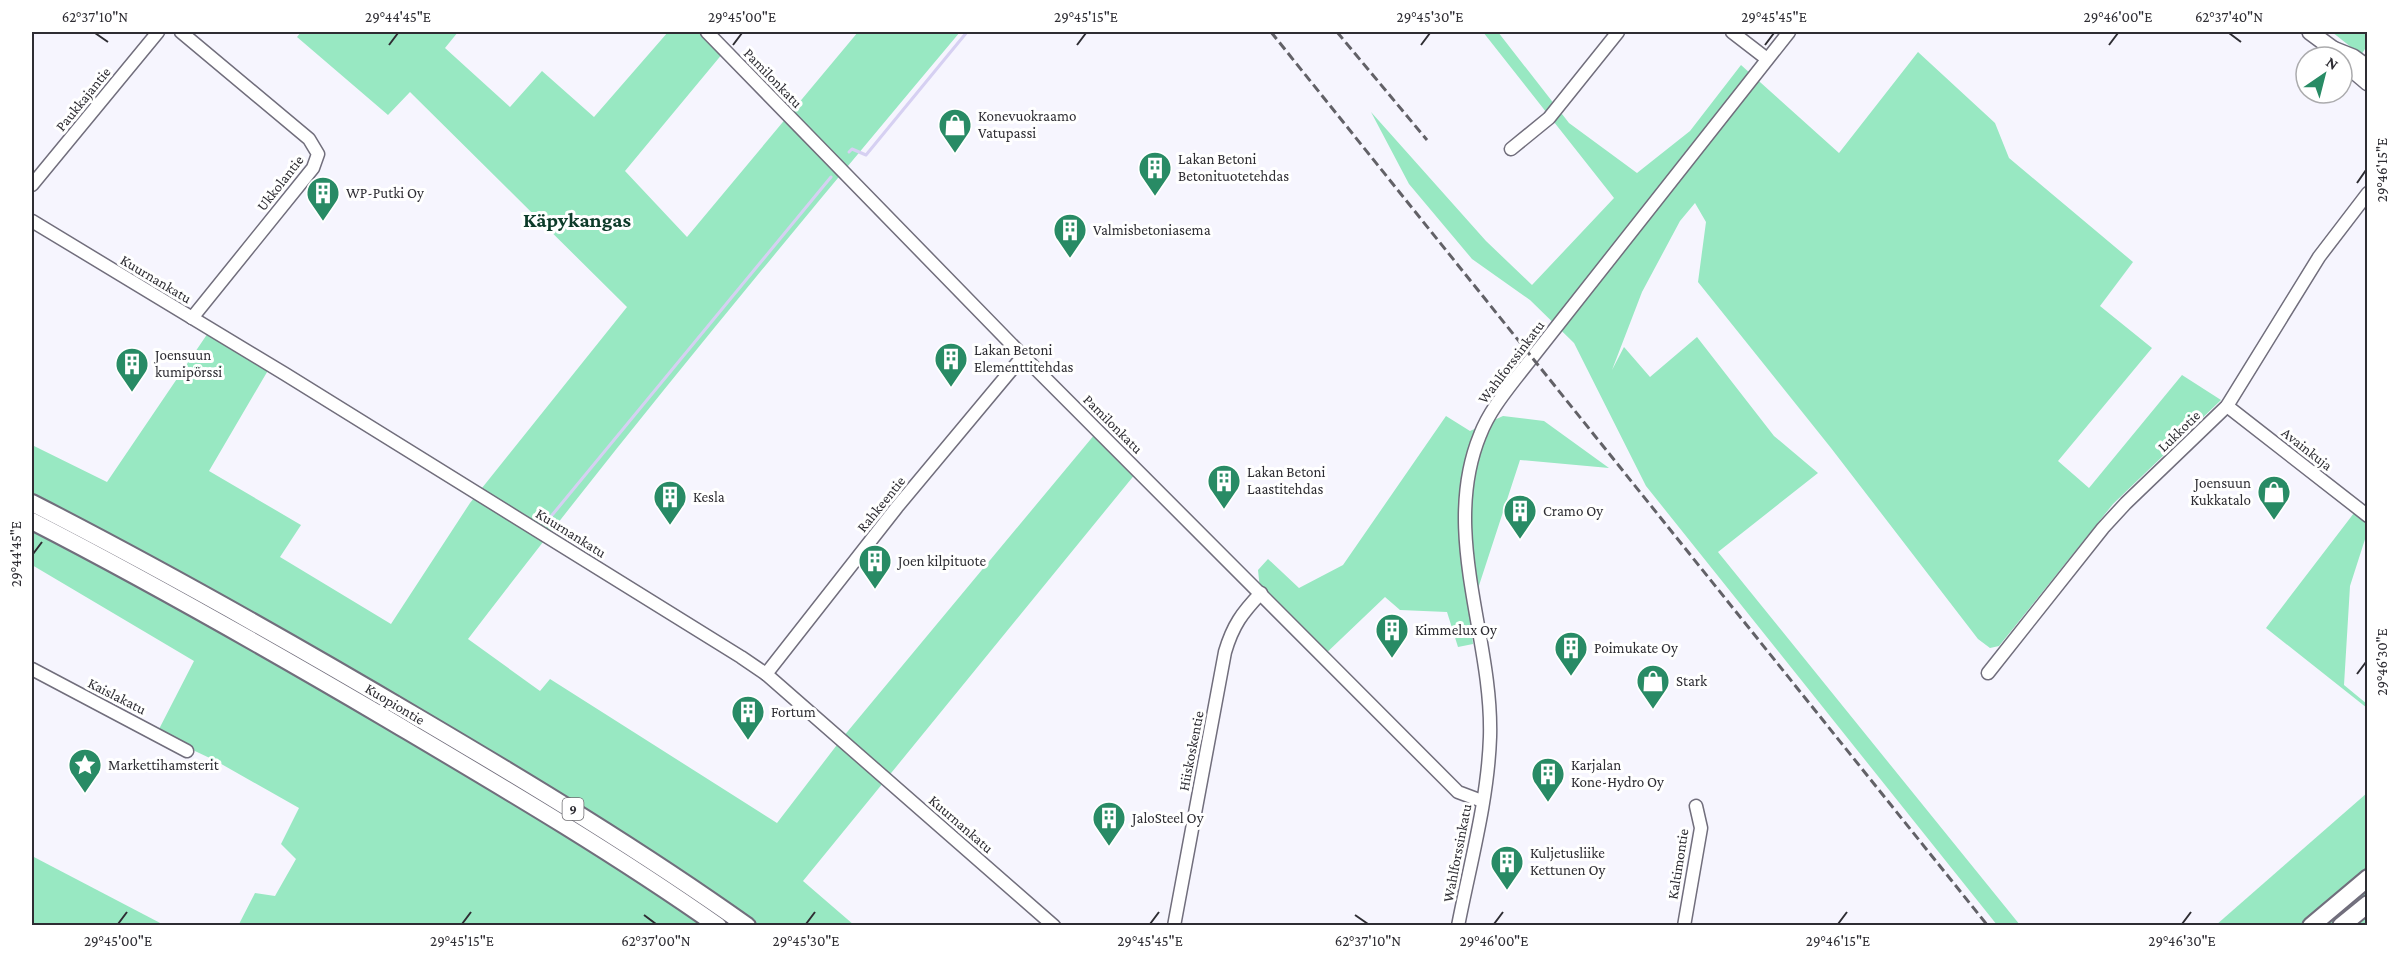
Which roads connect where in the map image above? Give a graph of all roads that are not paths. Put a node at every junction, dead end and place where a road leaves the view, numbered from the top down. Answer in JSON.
{"nodes":[{"id":1,"x":158,"y":32,"type":"edge"},
{"id":2,"x":180,"y":32,"type":"edge"},
{"id":3,"x":706,"y":32,"type":"edge"},
{"id":4,"x":1618,"y":32,"type":"edge"},
{"id":5,"x":1732,"y":32,"type":"edge"},
{"id":6,"x":1789,"y":32,"type":"edge"},
{"id":7,"x":2310,"y":32,"type":"edge"},
{"id":8,"x":2325,"y":45,"type":"edge"},
{"id":9,"x":2354,"y":57,"type":"edge"},
{"id":10,"x":1767,"y":59,"type":"junction"},
{"id":11,"x":2367,"y":68,"type":"edge"},
{"id":12,"x":2354,"y":71,"type":"edge"},
{"id":13,"x":2367,"y":83,"type":"edge"},
{"id":14,"x":1511,"y":149,"type":"dead end"},
{"id":15,"x":32,"y":185,"type":"edge"},
{"id":16,"x":2367,"y":193,"type":"edge"},
{"id":17,"x":32,"y":221,"type":"edge"},
{"id":18,"x":192,"y":318,"type":"junction"},
{"id":19,"x":1023,"y":356,"type":"junction"},
{"id":20,"x":2227,"y":406,"type":"junction"},
{"id":21,"x":32,"y":503,"type":"edge"},
{"id":22,"x":2367,"y":516,"type":"edge"},
{"id":23,"x":32,"y":521,"type":"edge"},
{"id":24,"x":1261,"y":593,"type":"junction"},
{"id":25,"x":32,"y":669,"type":"edge"},
{"id":26,"x":1988,"y":673,"type":"dead end"},
{"id":27,"x":766,"y":674,"type":"junction"},
{"id":28,"x":187,"y":751,"type":"dead end"},
{"id":29,"x":1482,"y":801,"type":"junction"},
{"id":30,"x":1696,"y":806,"type":"dead end"},
{"id":31,"x":2367,"y":878,"type":"edge"},
{"id":32,"x":2367,"y":904,"type":"edge"},
{"id":33,"x":718,"y":926,"type":"edge"},
{"id":34,"x":747,"y":926,"type":"edge"},
{"id":35,"x":1054,"y":926,"type":"edge"},
{"id":36,"x":1174,"y":926,"type":"edge"},
{"id":37,"x":1458,"y":926,"type":"edge"},
{"id":38,"x":1684,"y":926,"type":"edge"},
{"id":39,"x":2311,"y":926,"type":"edge"},
{"id":40,"x":2341,"y":926,"type":"edge"}],
"edges":[{"from":1,"to":15,"type":"street","name":"Paukkajantie"},
{"from":2,"to":18,"type":"street","name":"Ukkolantie"},
{"from":3,"to":19,"type":"street","name":"Pamilonkatu"},
{"from":4,"to":14,"type":"street"},
{"from":5,"to":10,"type":"street"},
{"from":6,"to":10,"type":"street","name":"Wahlforssinkatu"},
{"from":7,"to":8,"type":"main road"},
{"from":9,"to":11,"type":"main road"},
{"from":10,"to":29,"type":"street","name":"Wahlforssinkatu"},
{"from":12,"to":13,"type":"main road"},
{"from":16,"to":20,"type":"street","name":"Lukkotie"},
{"from":17,"to":18,"type":"street","name":"Kuurnankatu"},
{"from":18,"to":27,"type":"street","name":"Kuurnankatu"},
{"from":19,"to":24,"type":"street","name":"Pamilonkatu"},
{"from":19,"to":27,"type":"street","name":"Rahkeentie"},
{"from":20,"to":22,"type":"street","name":"Avainkuja"},
{"from":20,"to":26,"type":"street","name":"Lukkotie"},
{"from":21,"to":34,"type":"highway","name":"Kuopiontie","number":"9"},
{"from":23,"to":33,"type":"highway","name":"Kuopiontie","number":"9"},
{"from":24,"to":29,"type":"street","name":"Pamilonkatu"},
{"from":24,"to":36,"type":"street","name":"Hiiskoskentie"},
{"from":25,"to":28,"type":"street","name":"Kaislakatu"},
{"from":27,"to":35,"type":"street","name":"Kuurnankatu"},
{"from":29,"to":37,"type":"street","name":"Wahlforssinkatu"},
{"from":30,"to":38,"type":"street","name":"Kaltimontie"},
{"from":31,"to":39,"type":"highway"},
{"from":32,"to":40,"type":"highway"}]}
